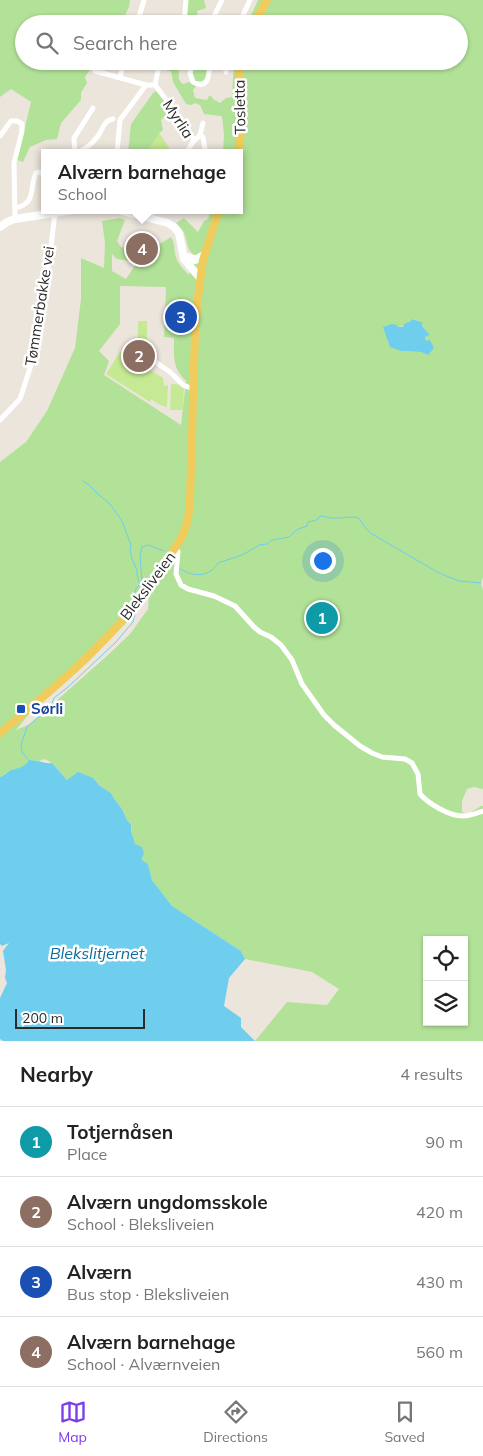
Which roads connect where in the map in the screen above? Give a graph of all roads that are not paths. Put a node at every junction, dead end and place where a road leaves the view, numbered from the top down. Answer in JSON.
{"nodes":[{"id":1,"x":144,"y":0,"type":"edge"},
{"id":2,"x":186,"y":0,"type":"edge"},
{"id":3,"x":222,"y":0,"type":"edge"},
{"id":4,"x":250,"y":0,"type":"edge"},
{"id":5,"x":266,"y":0,"type":"edge"},
{"id":6,"x":140,"y":15,"type":"edge"},
{"id":7,"x":185,"y":15,"type":"edge"},
{"id":8,"x":214,"y":15,"type":"edge"},
{"id":9,"x":243,"y":15,"type":"edge"},
{"id":10,"x":258,"y":15,"type":"edge"},
{"id":11,"x":122,"y":70,"type":"edge"},
{"id":12,"x":158,"y":70,"type":"edge"},
{"id":13,"x":192,"y":70,"type":"edge"},
{"id":14,"x":209,"y":70,"type":"edge"},
{"id":15,"x":240,"y":70,"type":"edge"},
{"id":16,"x":95,"y":71,"type":"dead end"},
{"id":17,"x":120,"y":77,"type":"junction"},
{"id":18,"x":146,"y":85,"type":"junction"},
{"id":19,"x":154,"y":85,"type":"junction"},
{"id":20,"x":93,"y":108,"type":"dead end"},
{"id":21,"x":113,"y":118,"type":"dead end"},
{"id":22,"x":203,"y":123,"type":"dead end"},
{"id":23,"x":200,"y":135,"type":"junction"},
{"id":24,"x":0,"y":136,"type":"edge"},
{"id":25,"x":193,"y":142,"type":"junction"},
{"id":26,"x":75,"y":149,"type":"edge"},
{"id":27,"x":86,"y":149,"type":"edge"},
{"id":28,"x":117,"y":149,"type":"edge"},
{"id":29,"x":189,"y":149,"type":"edge"},
{"id":30,"x":205,"y":149,"type":"dead end"},
{"id":31,"x":239,"y":149,"type":"edge"},
{"id":32,"x":40,"y":164,"type":"dead end"},
{"id":33,"x":41,"y":168,"type":"edge"},
{"id":34,"x":41,"y":172,"type":"edge"},
{"id":35,"x":16,"y":208,"type":"junction"},
{"id":36,"x":48,"y":214,"type":"edge"},
{"id":37,"x":55,"y":214,"type":"edge"},
{"id":38,"x":152,"y":214,"type":"edge"},
{"id":39,"x":217,"y":214,"type":"edge"},
{"id":40,"x":15,"y":219,"type":"junction"},
{"id":41,"x":0,"y":227,"type":"edge"},
{"id":42,"x":183,"y":248,"type":"junction"},
{"id":43,"x":204,"y":255,"type":"junction"},
{"id":44,"x":187,"y":257,"type":"junction"},
{"id":45,"x":200,"y":274,"type":"junction"},
{"id":46,"x":138,"y":350,"type":"dead end"},
{"id":47,"x":193,"y":388,"type":"junction"},
{"id":48,"x":0,"y":420,"type":"edge"},
{"id":49,"x":176,"y":548,"type":"junction"},
{"id":50,"x":0,"y":733,"type":"edge"},
{"id":51,"x":483,"y":811,"type":"edge"}],
"edges":[{"from":1,"to":6,"type":"street"},
{"from":2,"to":7,"type":"street"},
{"from":3,"to":8,"type":"street"},
{"from":4,"to":9,"type":"street"},
{"from":5,"to":10,"type":"main road"},
{"from":11,"to":17,"type":"street"},
{"from":12,"to":19,"type":"street"},
{"from":13,"to":14,"type":"street"},
{"from":15,"to":31,"type":"main road","name":"Tosletta"},
{"from":16,"to":17,"type":"street"},
{"from":17,"to":18,"type":"street"},
{"from":18,"to":19,"type":"street"},
{"from":18,"to":28,"type":"street"},
{"from":19,"to":25,"type":"street","name":"Myrlia"},
{"from":20,"to":26,"type":"street"},
{"from":21,"to":27,"type":"street"},
{"from":22,"to":23,"type":"street"},
{"from":23,"to":25,"type":"street"},
{"from":23,"to":30,"type":"street"},
{"from":24,"to":35,"type":"street"},
{"from":25,"to":29,"type":"street","name":"Myrlia"},
{"from":32,"to":33,"type":"street"},
{"from":34,"to":35,"type":"street"},
{"from":35,"to":40,"type":"street"},
{"from":36,"to":40,"type":"main road"},
{"from":37,"to":48,"type":"street","name":"Tømmerbakke vei"},
{"from":38,"to":42,"type":"main road"},
{"from":39,"to":43,"type":"main road"},
{"from":40,"to":41,"type":"main road"},
{"from":42,"to":44,"type":"main road"},
{"from":42,"to":45,"type":"main road"},
{"from":43,"to":44,"type":"main road"},
{"from":43,"to":45,"type":"main road"},
{"from":44,"to":45,"type":"main road"},
{"from":45,"to":47,"type":"main road","name":"Bleksliveien"},
{"from":46,"to":47,"type":"street"},
{"from":47,"to":49,"type":"main road","name":"Bleksliveien"},
{"from":49,"to":50,"type":"main road","name":"Bleksliveien"},
{"from":49,"to":51,"type":"street"}]}
